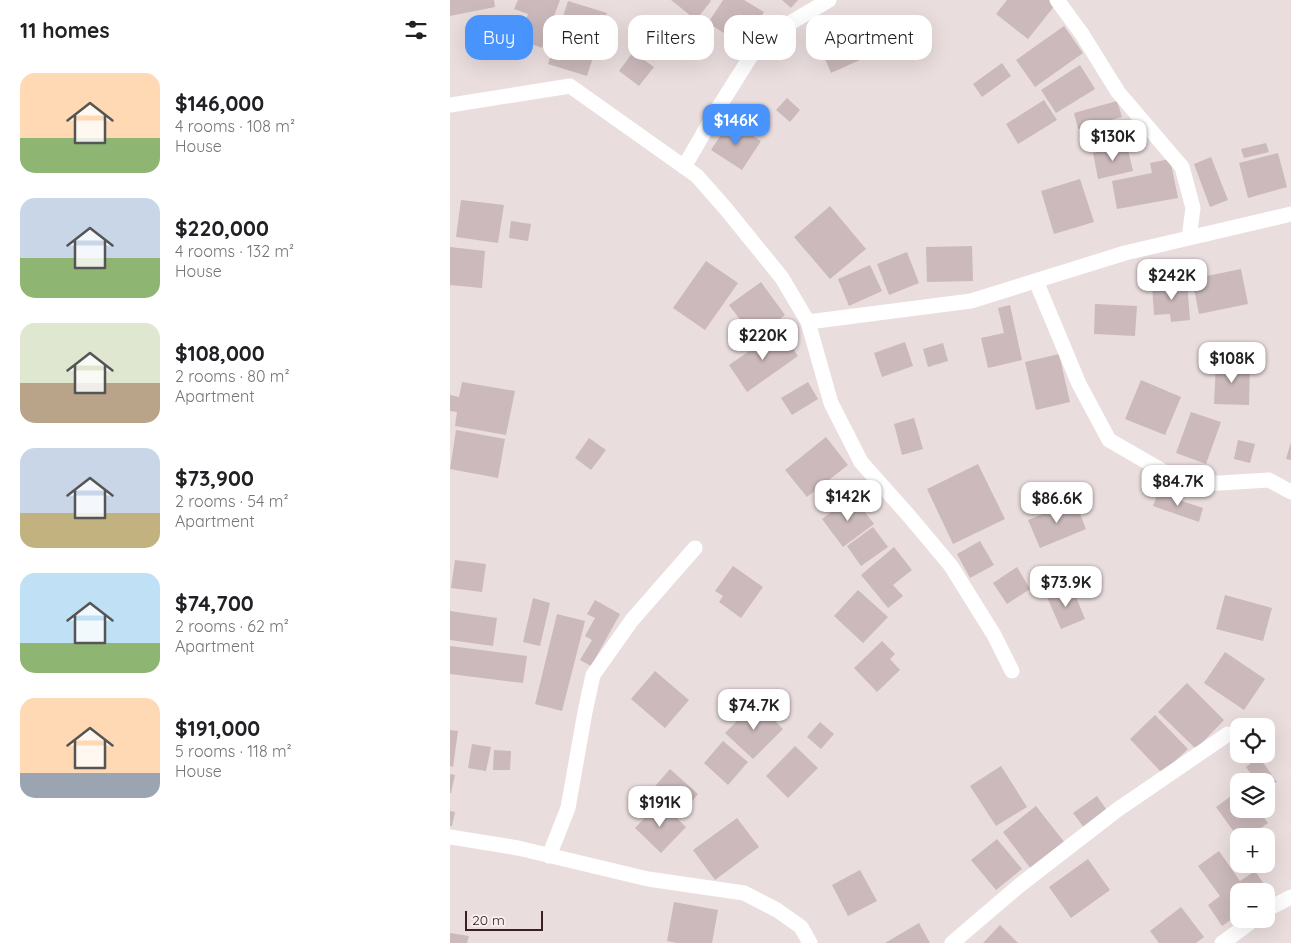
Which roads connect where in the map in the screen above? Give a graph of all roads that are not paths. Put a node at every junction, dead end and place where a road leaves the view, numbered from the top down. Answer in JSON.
{"nodes":[{"id":1,"x":828,"y":0,"type":"edge"},
{"id":2,"x":1057,"y":0,"type":"edge"},
{"id":3,"x":450,"y":106,"type":"edge"},
{"id":4,"x":684,"y":167,"type":"junction"},
{"id":5,"x":1291,"y":214,"type":"edge"},
{"id":6,"x":1189,"y":238,"type":"junction"},
{"id":7,"x":1036,"y":281,"type":"junction"},
{"id":8,"x":808,"y":322,"type":"junction"},
{"id":9,"x":1291,"y":492,"type":"edge"},
{"id":10,"x":695,"y":548,"type":"dead end"},
{"id":11,"x":1012,"y":671,"type":"dead end"},
{"id":12,"x":1228,"y":734,"type":"dead end"},
{"id":13,"x":450,"y":837,"type":"edge"},
{"id":14,"x":549,"y":856,"type":"junction"},
{"id":15,"x":1291,"y":896,"type":"edge"},
{"id":16,"x":1275,"y":905,"type":"edge"},
{"id":17,"x":1243,"y":928,"type":"edge"},
{"id":18,"x":810,"y":943,"type":"edge"},
{"id":19,"x":952,"y":943,"type":"edge"},
{"id":20,"x":1222,"y":943,"type":"edge"}],
"edges":[{"from":1,"to":4,"type":"street"},
{"from":2,"to":6,"type":"street"},
{"from":3,"to":4,"type":"street"},
{"from":4,"to":8,"type":"street"},
{"from":5,"to":6,"type":"street"},
{"from":6,"to":7,"type":"street"},
{"from":7,"to":8,"type":"street"},
{"from":7,"to":9,"type":"street"},
{"from":8,"to":11,"type":"street"},
{"from":10,"to":14,"type":"street"},
{"from":12,"to":19,"type":"street"},
{"from":13,"to":14,"type":"street"},
{"from":14,"to":18,"type":"street"},
{"from":15,"to":16,"type":"street"},
{"from":17,"to":20,"type":"street"}]}
